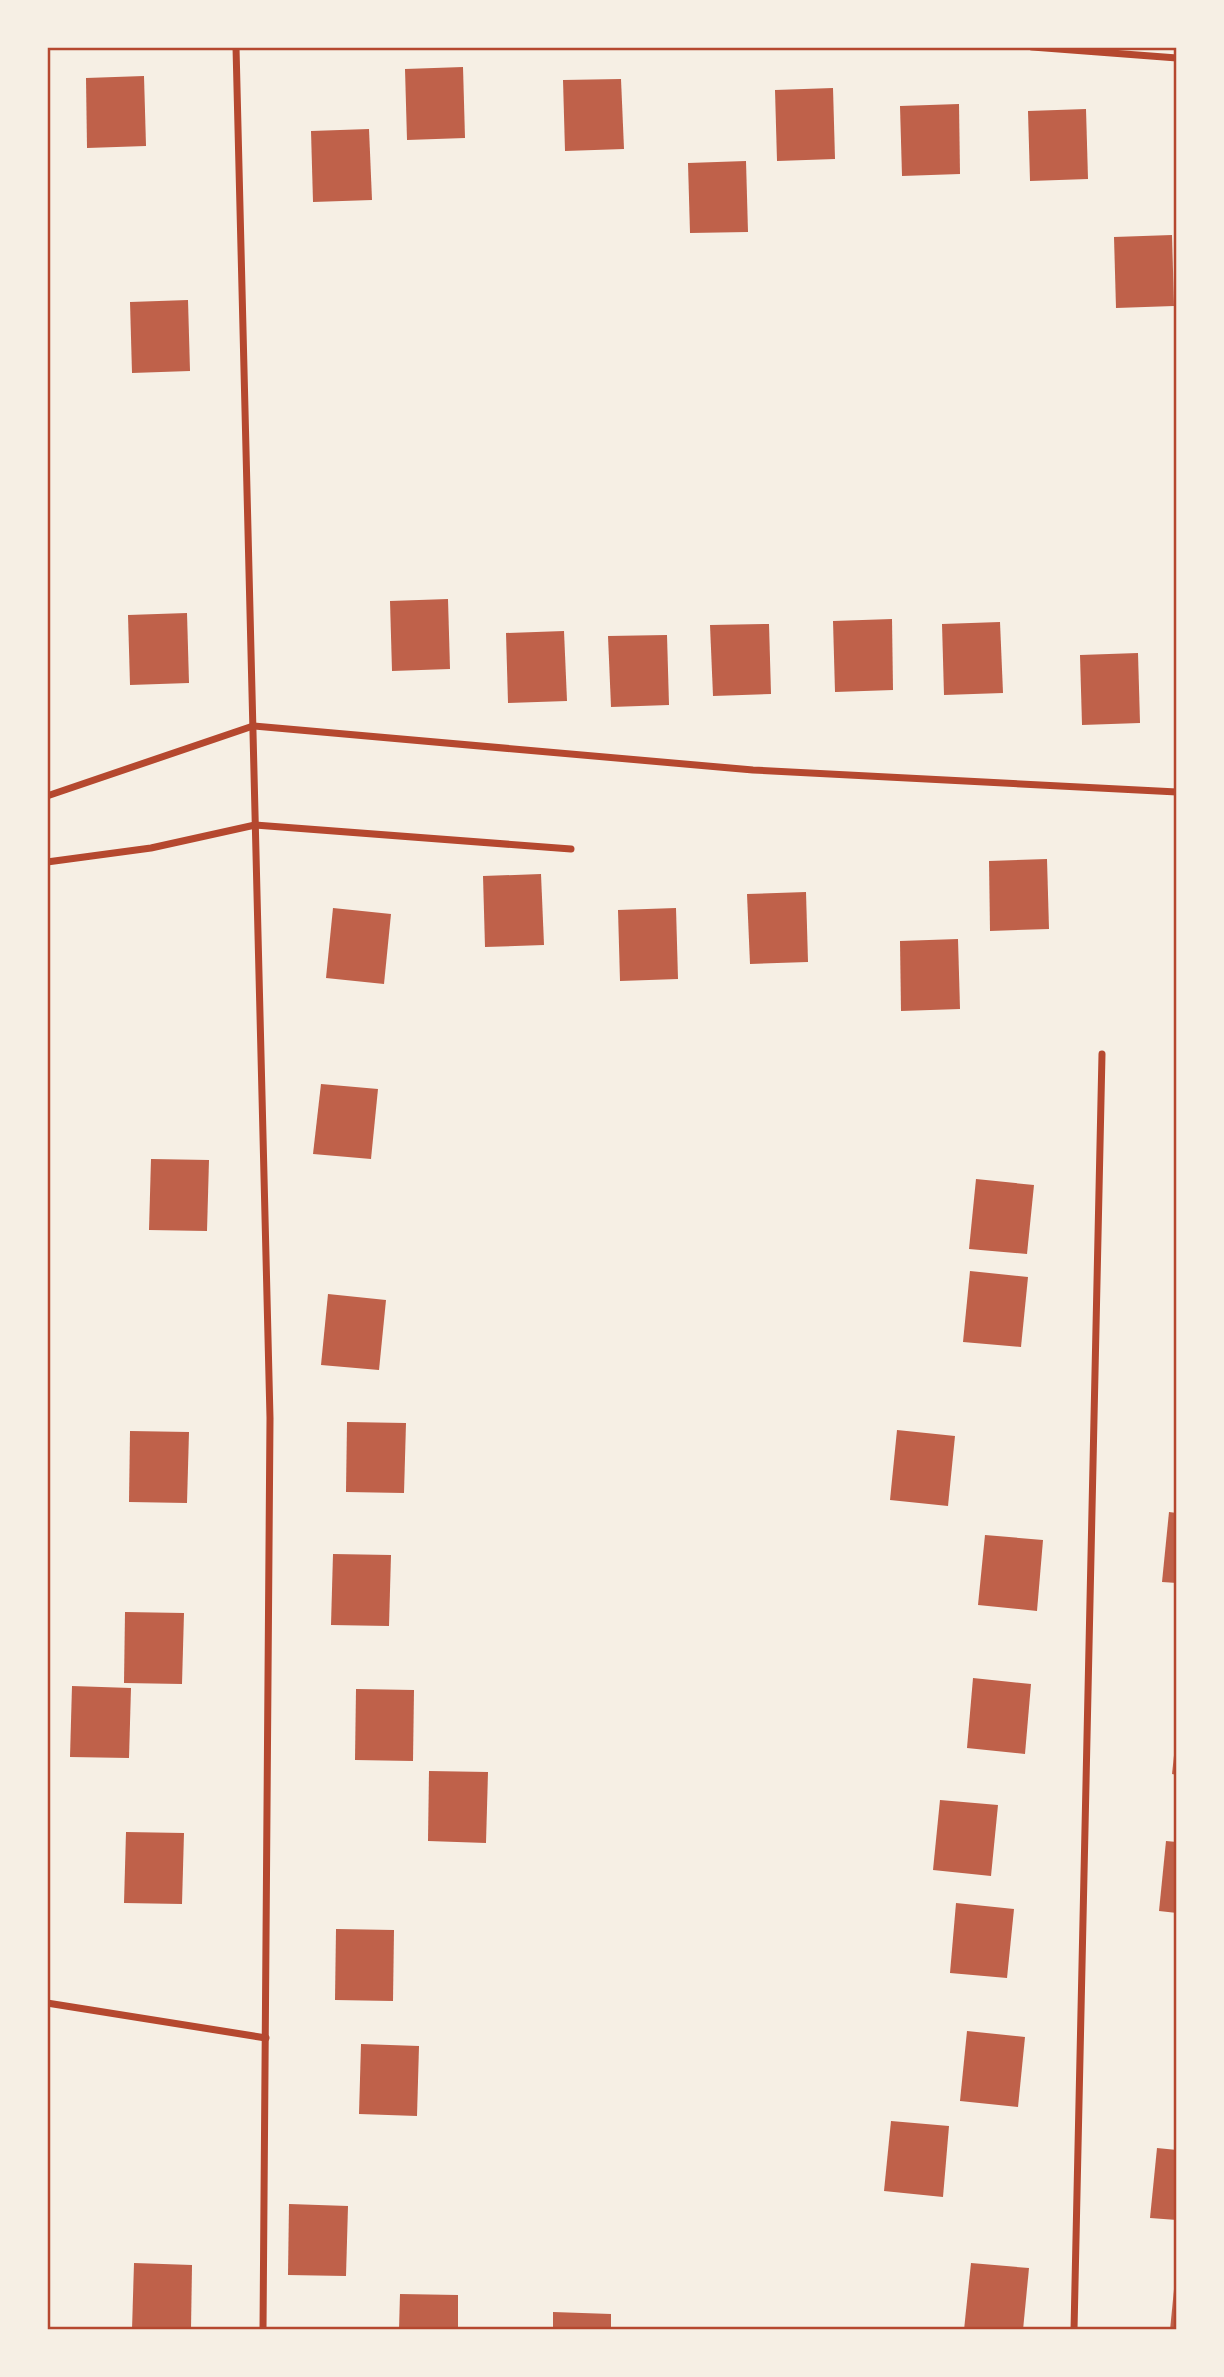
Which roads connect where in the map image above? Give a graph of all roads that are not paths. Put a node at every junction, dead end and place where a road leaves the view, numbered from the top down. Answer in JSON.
{"nodes":[{"id":1,"x":236,"y":47,"type":"edge"},
{"id":2,"x":1032,"y":47,"type":"edge"},
{"id":3,"x":1177,"y":58,"type":"edge"},
{"id":4,"x":253,"y":726,"type":"junction"},
{"id":5,"x":1177,"y":792,"type":"edge"},
{"id":6,"x":47,"y":796,"type":"edge"},
{"id":7,"x":256,"y":825,"type":"junction"},
{"id":8,"x":572,"y":849,"type":"dead end"},
{"id":9,"x":47,"y":862,"type":"edge"},
{"id":10,"x":1102,"y":1054,"type":"dead end"},
{"id":11,"x":47,"y":2003,"type":"edge"},
{"id":12,"x":266,"y":2038,"type":"junction"},
{"id":13,"x":264,"y":2330,"type":"edge"},
{"id":14,"x":1074,"y":2330,"type":"edge"}],
"edges":[{"from":1,"to":4,"type":"street"},
{"from":2,"to":3,"type":"street"},
{"from":4,"to":5,"type":"street"},
{"from":4,"to":6,"type":"street"},
{"from":4,"to":7,"type":"street"},
{"from":7,"to":8,"type":"street"},
{"from":7,"to":9,"type":"street"},
{"from":7,"to":12,"type":"street"},
{"from":10,"to":14,"type":"street"},
{"from":11,"to":12,"type":"street"},
{"from":12,"to":13,"type":"street"}]}
